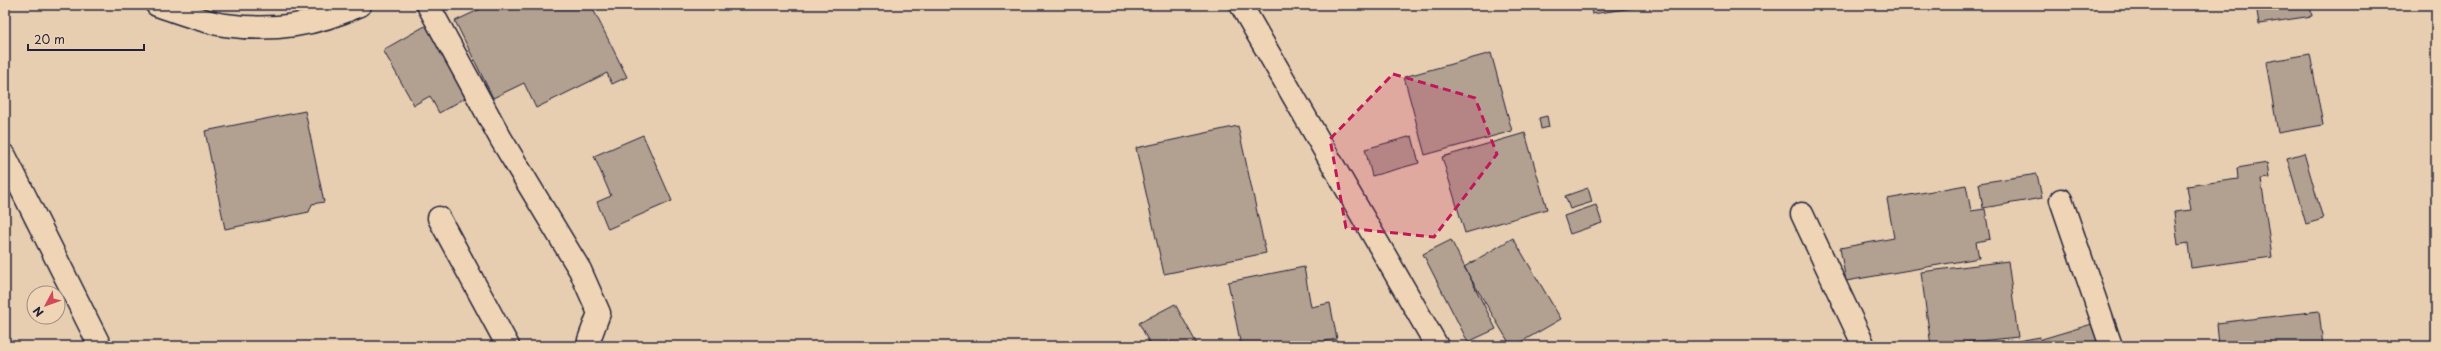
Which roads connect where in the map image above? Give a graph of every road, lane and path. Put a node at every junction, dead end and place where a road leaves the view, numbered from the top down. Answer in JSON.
{"nodes":[{"id":1,"x":157,"y":5,"type":"edge"},
{"id":2,"x":360,"y":5,"type":"edge"},
{"id":3,"x":428,"y":5,"type":"edge"},
{"id":4,"x":1241,"y":5,"type":"edge"},
{"id":5,"x":5,"y":156,"type":"edge"},
{"id":6,"x":2061,"y":200,"type":"dead end"},
{"id":7,"x":1802,"y":214,"type":"dead end"},
{"id":8,"x":439,"y":218,"type":"dead end"},
{"id":9,"x":100,"y":346,"type":"edge"},
{"id":10,"x":508,"y":346,"type":"edge"},
{"id":11,"x":592,"y":346,"type":"edge"},
{"id":12,"x":1437,"y":346,"type":"edge"},
{"id":13,"x":1864,"y":346,"type":"edge"},
{"id":14,"x":2111,"y":346,"type":"edge"}],
"edges":[{"from":1,"to":2,"type":"street"},
{"from":3,"to":11,"type":"street"},
{"from":4,"to":12,"type":"street"},
{"from":5,"to":9,"type":"street"},
{"from":6,"to":14,"type":"street"},
{"from":7,"to":13,"type":"street"},
{"from":8,"to":10,"type":"street"}]}
